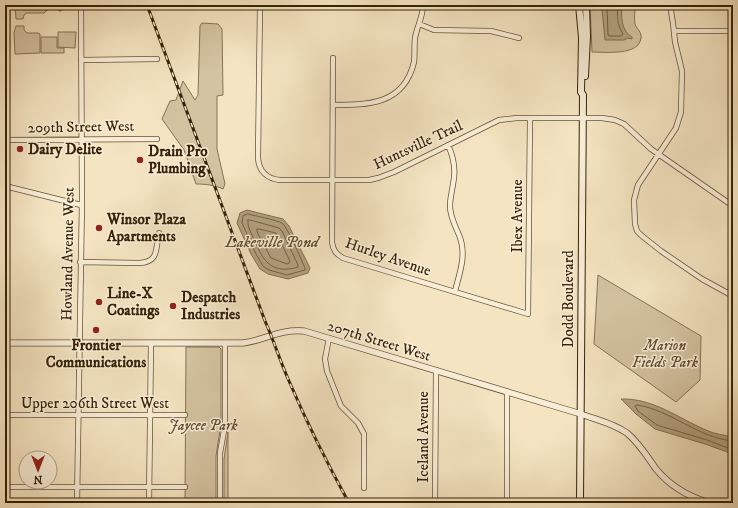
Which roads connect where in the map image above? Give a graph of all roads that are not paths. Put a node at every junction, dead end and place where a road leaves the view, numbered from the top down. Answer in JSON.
{"nodes":[{"id":1,"x":7,"y":5,"type":"edge"},
{"id":2,"x":81,"y":5,"type":"edge"},
{"id":3,"x":260,"y":5,"type":"edge"},
{"id":4,"x":423,"y":5,"type":"edge"},
{"id":5,"x":579,"y":5,"type":"edge"},
{"id":6,"x":586,"y":5,"type":"edge"},
{"id":7,"x":670,"y":5,"type":"edge"},
{"id":8,"x":419,"y":24,"type":"junction"},
{"id":9,"x":674,"y":31,"type":"junction"},
{"id":10,"x":733,"y":31,"type":"edge"},
{"id":11,"x":519,"y":38,"type":"dead end"},
{"id":12,"x":333,"y":58,"type":"dead end"},
{"id":13,"x":5,"y":59,"type":"edge"},
{"id":14,"x":157,"y":59,"type":"dead end"},
{"id":15,"x":81,"y":60,"type":"junction"},
{"id":16,"x":583,"y":95,"type":"junction"},
{"id":17,"x":333,"y":105,"type":"junction"},
{"id":18,"x":530,"y":118,"type":"junction"},
{"id":19,"x":582,"y":118,"type":"junction"},
{"id":20,"x":157,"y":139,"type":"dead end"},
{"id":21,"x":5,"y":140,"type":"edge"},
{"id":22,"x":82,"y":140,"type":"junction"},
{"id":23,"x":448,"y":146,"type":"junction"},
{"id":24,"x":658,"y":154,"type":"junction"},
{"id":25,"x":332,"y":180,"type":"junction"},
{"id":26,"x":5,"y":186,"type":"edge"},
{"id":27,"x":733,"y":197,"type":"edge"},
{"id":28,"x":81,"y":205,"type":"junction"},
{"id":29,"x":731,"y":205,"type":"edge"},
{"id":30,"x":159,"y":233,"type":"dead end"},
{"id":31,"x":5,"y":234,"type":"edge"},
{"id":32,"x":80,"y":262,"type":"junction"},
{"id":33,"x":455,"y":291,"type":"junction"},
{"id":34,"x":733,"y":296,"type":"edge"},
{"id":35,"x":528,"y":314,"type":"joint"},
{"id":36,"x":329,"y":338,"type":"junction"},
{"id":37,"x":5,"y":343,"type":"edge"},
{"id":38,"x":79,"y":343,"type":"junction"},
{"id":39,"x":151,"y":343,"type":"junction"},
{"id":40,"x":225,"y":343,"type":"junction"},
{"id":41,"x":436,"y":370,"type":"junction"},
{"id":42,"x":507,"y":392,"type":"junction"},
{"id":43,"x":581,"y":414,"type":"junction"},
{"id":44,"x":5,"y":415,"type":"edge"},
{"id":45,"x":78,"y":415,"type":"junction"},
{"id":46,"x":150,"y":415,"type":"junction"},
{"id":47,"x":185,"y":415,"type":"dead end"},
{"id":48,"x":5,"y":487,"type":"edge"},
{"id":49,"x":77,"y":487,"type":"junction"},
{"id":50,"x":150,"y":487,"type":"junction"},
{"id":51,"x":185,"y":487,"type":"dead end"},
{"id":52,"x":364,"y":488,"type":"dead end"},
{"id":53,"x":77,"y":503,"type":"edge"},
{"id":54,"x":150,"y":503,"type":"edge"},
{"id":55,"x":220,"y":503,"type":"edge"},
{"id":56,"x":434,"y":503,"type":"edge"},
{"id":57,"x":507,"y":503,"type":"edge"},
{"id":58,"x":580,"y":503,"type":"edge"},
{"id":59,"x":710,"y":503,"type":"edge"}],
"edges":[{"from":1,"to":13,"type":"street"},
{"from":2,"to":15,"type":"street","name":"Howland Avenue West"},
{"from":3,"to":25,"type":"street","name":"Huntsville Trail"},
{"from":4,"to":8,"type":"street"},
{"from":5,"to":16,"type":"main road","name":"Dodd Boulevard"},
{"from":6,"to":16,"type":"main road","name":"Dodd Boulevard"},
{"from":7,"to":9,"type":"street"},
{"from":8,"to":11,"type":"street"},
{"from":8,"to":17,"type":"street"},
{"from":9,"to":10,"type":"street"},
{"from":9,"to":24,"type":"street"},
{"from":12,"to":17,"type":"street","name":"Hurley Avenue"},
{"from":13,"to":21,"type":"street"},
{"from":14,"to":15,"type":"street"},
{"from":15,"to":22,"type":"street","name":"Howland Avenue West"},
{"from":16,"to":19,"type":"main road","name":"Dodd Boulevard"},
{"from":17,"to":25,"type":"street","name":"Hurley Avenue"},
{"from":18,"to":19,"type":"street","name":"Huntsville Trail"},
{"from":18,"to":23,"type":"street","name":"Huntsville Trail"},
{"from":18,"to":35,"type":"street","name":"Ibex Avenue"},
{"from":19,"to":24,"type":"street","name":"Huntsville Trail"},
{"from":19,"to":43,"type":"main road","name":"Dodd Boulevard"},
{"from":20,"to":22,"type":"street","name":"209th Street West"},
{"from":21,"to":22,"type":"street","name":"209th Street West"},
{"from":21,"to":26,"type":"street"},
{"from":22,"to":28,"type":"street","name":"Howland Avenue West"},
{"from":23,"to":25,"type":"street","name":"Huntsville Trail"},
{"from":23,"to":33,"type":"street"},
{"from":24,"to":29,"type":"street","name":"Huntsville Trail"},
{"from":24,"to":34,"type":"street"},
{"from":25,"to":33,"type":"street","name":"Hurley Avenue"},
{"from":26,"to":28,"type":"street"},
{"from":26,"to":31,"type":"street"},
{"from":27,"to":29,"type":"street"},
{"from":28,"to":32,"type":"street","name":"Howland Avenue West"},
{"from":30,"to":32,"type":"street"},
{"from":32,"to":38,"type":"street","name":"Howland Avenue West"},
{"from":33,"to":35,"type":"street","name":"Hurley Avenue"},
{"from":36,"to":40,"type":"street","name":"207th Street West"},
{"from":36,"to":41,"type":"street","name":"207th Street West"},
{"from":36,"to":52,"type":"street"},
{"from":37,"to":38,"type":"street","name":"207th Street West"},
{"from":38,"to":39,"type":"street","name":"207th Street West"},
{"from":38,"to":45,"type":"street","name":"Howland Avenue West"},
{"from":39,"to":40,"type":"street","name":"207th Street West"},
{"from":39,"to":46,"type":"street"},
{"from":40,"to":55,"type":"street"},
{"from":41,"to":42,"type":"street","name":"207th Street West"},
{"from":41,"to":56,"type":"street","name":"Iceland Avenue"},
{"from":42,"to":43,"type":"street","name":"207th Street West"},
{"from":42,"to":57,"type":"street"},
{"from":43,"to":58,"type":"main road","name":"Dodd Boulevard"},
{"from":43,"to":59,"type":"street","name":"207th Street West"},
{"from":44,"to":45,"type":"street","name":"Upper 206th Street West"},
{"from":45,"to":46,"type":"street","name":"Upper 206th Street West"},
{"from":45,"to":49,"type":"street","name":"Howland Avenue West"},
{"from":46,"to":47,"type":"street","name":"Upper 206th Street West"},
{"from":46,"to":50,"type":"street"},
{"from":48,"to":49,"type":"street"},
{"from":49,"to":50,"type":"street"},
{"from":49,"to":53,"type":"street","name":"Howland Avenue West"},
{"from":50,"to":51,"type":"street"},
{"from":50,"to":54,"type":"street"}]}
